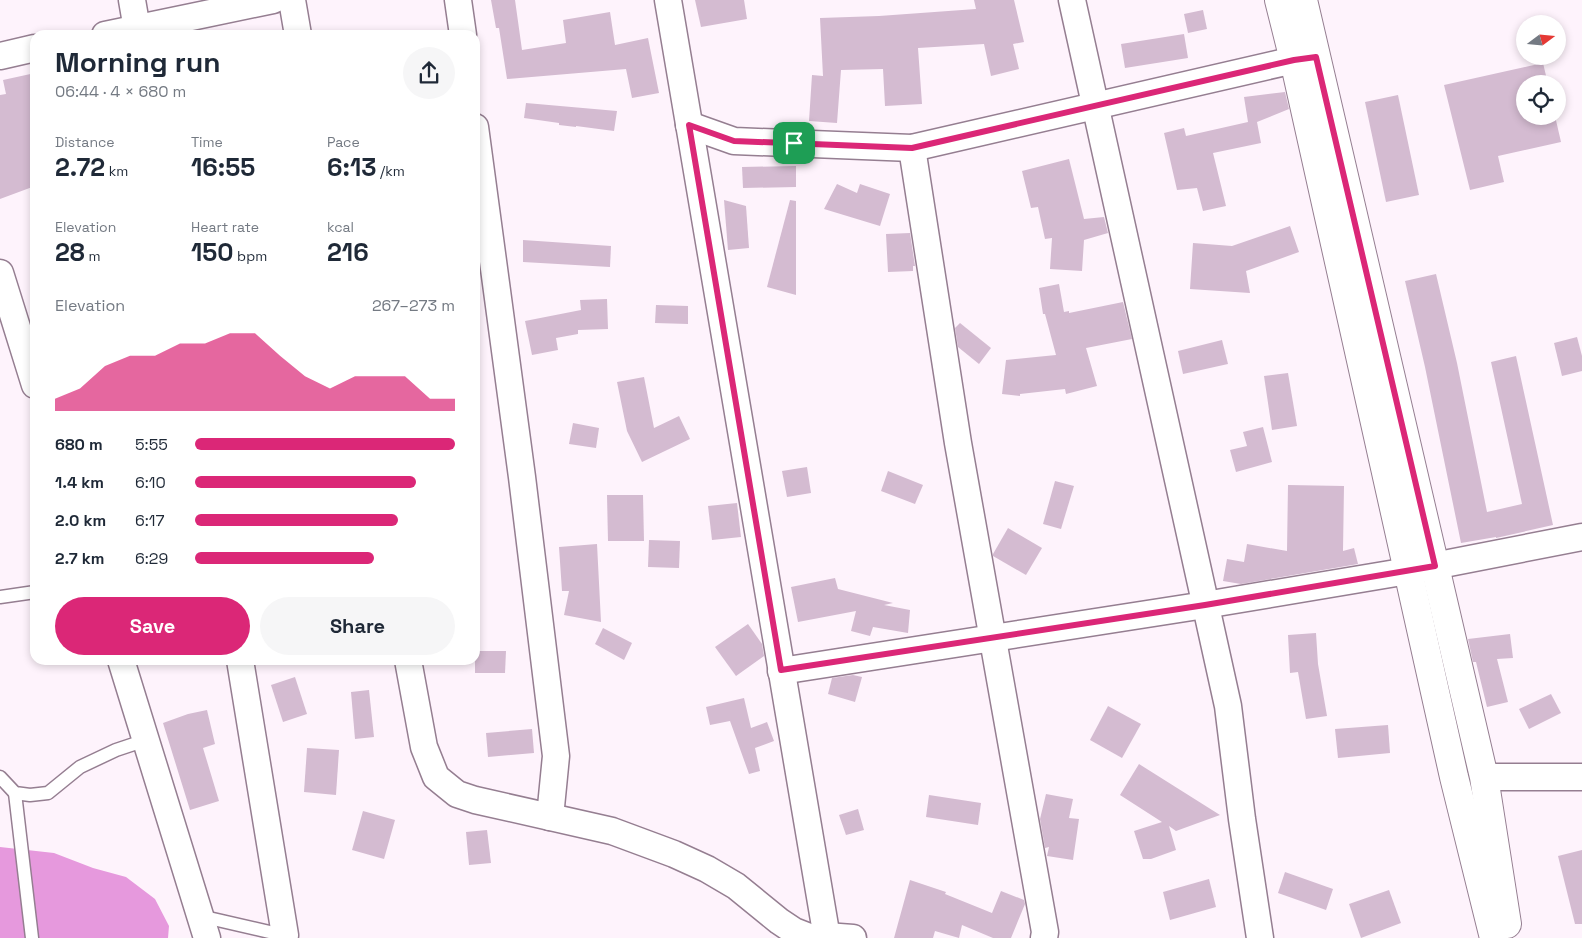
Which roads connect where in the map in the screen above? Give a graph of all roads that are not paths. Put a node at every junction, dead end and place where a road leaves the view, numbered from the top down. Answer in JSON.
{"nodes":[{"id":1,"x":132,"y":0,"type":"edge"},
{"id":2,"x":273,"y":0,"type":"edge"},
{"id":3,"x":292,"y":0,"type":"edge"},
{"id":4,"x":458,"y":0,"type":"edge"},
{"id":5,"x":668,"y":0,"type":"edge"},
{"id":6,"x":1072,"y":0,"type":"edge"},
{"id":7,"x":1279,"y":0,"type":"edge"},
{"id":8,"x":1303,"y":0,"type":"edge"},
{"id":9,"x":138,"y":30,"type":"edge"},
{"id":10,"x":142,"y":30,"type":"edge"},
{"id":11,"x":297,"y":30,"type":"edge"},
{"id":12,"x":462,"y":30,"type":"edge"},
{"id":13,"x":30,"y":49,"type":"edge"},
{"id":14,"x":0,"y":56,"type":"edge"},
{"id":15,"x":1305,"y":58,"type":"junction"},
{"id":16,"x":1095,"y":106,"type":"junction"},
{"id":17,"x":689,"y":125,"type":"junction"},
{"id":18,"x":912,"y":148,"type":"junction"},
{"id":19,"x":480,"y":165,"type":"edge"},
{"id":20,"x":0,"y":273,"type":"edge"},
{"id":21,"x":30,"y":369,"type":"edge"},
{"id":22,"x":1582,"y":536,"type":"edge"},
{"id":23,"x":1435,"y":566,"type":"junction"},
{"id":24,"x":1408,"y":571,"type":"junction"},
{"id":25,"x":30,"y":593,"type":"edge"},
{"id":26,"x":0,"y":597,"type":"edge"},
{"id":27,"x":1205,"y":605,"type":"junction"},
{"id":28,"x":992,"y":638,"type":"junction"},
{"id":29,"x":122,"y":665,"type":"edge"},
{"id":30,"x":241,"y":665,"type":"edge"},
{"id":31,"x":409,"y":665,"type":"edge"},
{"id":32,"x":781,"y":670,"type":"junction"},
{"id":33,"x":146,"y":740,"type":"junction"},
{"id":34,"x":0,"y":777,"type":"edge"},
{"id":35,"x":1484,"y":777,"type":"junction"},
{"id":36,"x":1582,"y":777,"type":"edge"},
{"id":37,"x":15,"y":793,"type":"junction"},
{"id":38,"x":550,"y":817,"type":"junction"},
{"id":39,"x":204,"y":927,"type":"edge"},
{"id":40,"x":289,"y":937,"type":"edge"},
{"id":41,"x":32,"y":938,"type":"edge"},
{"id":42,"x":819,"y":938,"type":"edge"},
{"id":43,"x":853,"y":938,"type":"edge"},
{"id":44,"x":1044,"y":938,"type":"edge"},
{"id":45,"x":1260,"y":938,"type":"edge"},
{"id":46,"x":1494,"y":938,"type":"edge"},
{"id":47,"x":1509,"y":938,"type":"edge"}],
"edges":[{"from":1,"to":9,"type":"street"},
{"from":2,"to":10,"type":"street"},
{"from":3,"to":11,"type":"street"},
{"from":4,"to":12,"type":"street"},
{"from":5,"to":17,"type":"street"},
{"from":6,"to":16,"type":"street"},
{"from":7,"to":15,"type":"street"},
{"from":8,"to":15,"type":"street"},
{"from":13,"to":14,"type":"street"},
{"from":15,"to":16,"type":"street"},
{"from":15,"to":23,"type":"street"},
{"from":15,"to":24,"type":"street"},
{"from":16,"to":18,"type":"street"},
{"from":16,"to":27,"type":"street"},
{"from":17,"to":18,"type":"street"},
{"from":17,"to":32,"type":"street"},
{"from":18,"to":28,"type":"street"},
{"from":19,"to":38,"type":"street"},
{"from":20,"to":21,"type":"street"},
{"from":22,"to":23,"type":"street"},
{"from":23,"to":24,"type":"street"},
{"from":23,"to":35,"type":"street"},
{"from":24,"to":27,"type":"street"},
{"from":24,"to":46,"type":"street"},
{"from":25,"to":26,"type":"lane"},
{"from":27,"to":28,"type":"street"},
{"from":27,"to":45,"type":"street"},
{"from":28,"to":32,"type":"street"},
{"from":28,"to":44,"type":"street"},
{"from":29,"to":33,"type":"street"},
{"from":30,"to":40,"type":"street"},
{"from":31,"to":38,"type":"street"},
{"from":32,"to":42,"type":"street"},
{"from":33,"to":37,"type":"lane"},
{"from":33,"to":39,"type":"street"},
{"from":34,"to":37,"type":"lane"},
{"from":35,"to":36,"type":"street"},
{"from":35,"to":47,"type":"street"},
{"from":37,"to":41,"type":"lane"},
{"from":38,"to":42,"type":"street"},
{"from":39,"to":40,"type":"lane"},
{"from":42,"to":43,"type":"street"}]}
